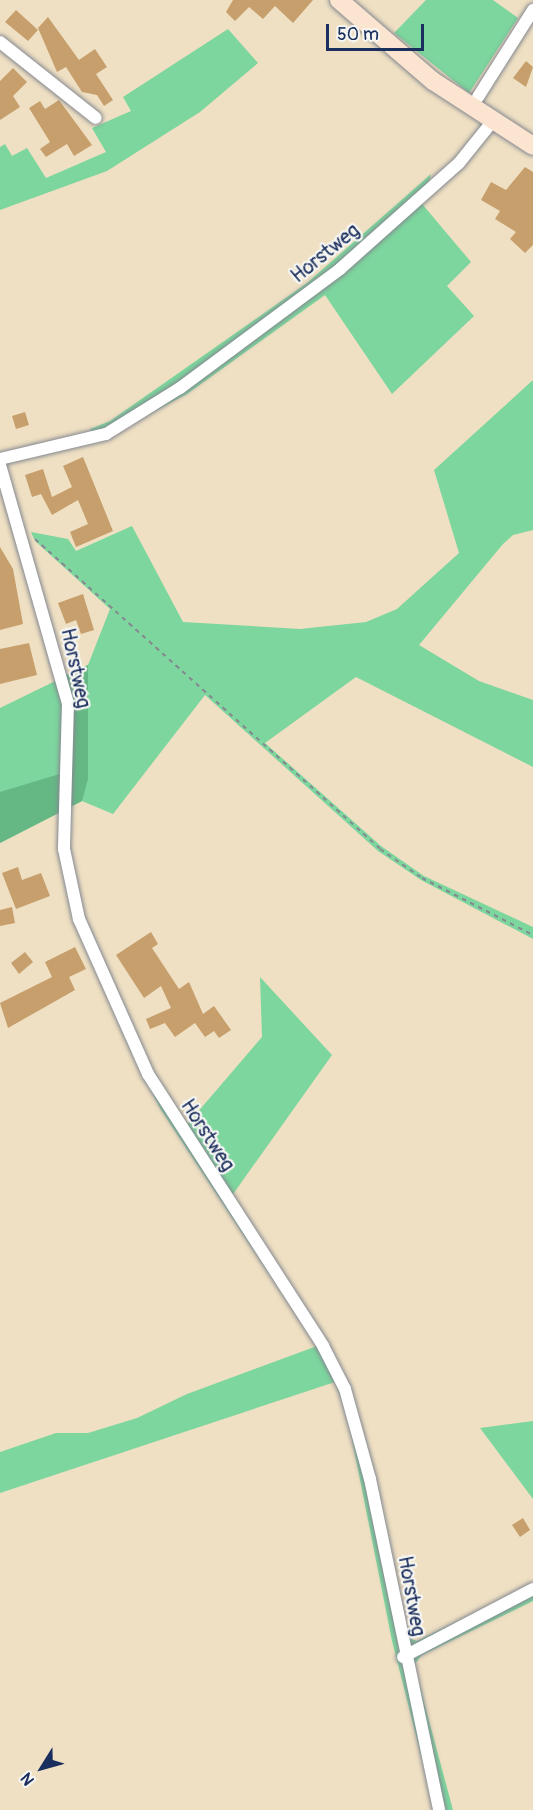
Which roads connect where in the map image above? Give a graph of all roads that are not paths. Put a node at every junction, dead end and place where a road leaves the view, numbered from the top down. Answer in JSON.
{"nodes":[{"id":1,"x":339,"y":0,"type":"edge"},
{"id":2,"x":533,"y":10,"type":"edge"},
{"id":3,"x":0,"y":42,"type":"edge"},
{"id":4,"x":478,"y":97,"type":"dead end"},
{"id":5,"x":96,"y":118,"type":"dead end"},
{"id":6,"x":492,"y":122,"type":"junction"},
{"id":7,"x":533,"y":146,"type":"edge"},
{"id":8,"x":0,"y":459,"type":"edge"},
{"id":9,"x":0,"y":465,"type":"edge"},
{"id":10,"x":533,"y":1589,"type":"edge"},
{"id":11,"x":403,"y":1657,"type":"junction"},
{"id":12,"x":439,"y":1810,"type":"edge"}],
"edges":[{"from":1,"to":6,"type":"main road"},
{"from":2,"to":4,"type":"street"},
{"from":3,"to":5,"type":"street"},
{"from":6,"to":7,"type":"main road"},
{"from":6,"to":8,"type":"street","name":"Horstweg"},
{"from":9,"to":11,"type":"street","name":"Horstweg"},
{"from":10,"to":11,"type":"street"},
{"from":11,"to":12,"type":"street","name":"Horstweg"}]}
